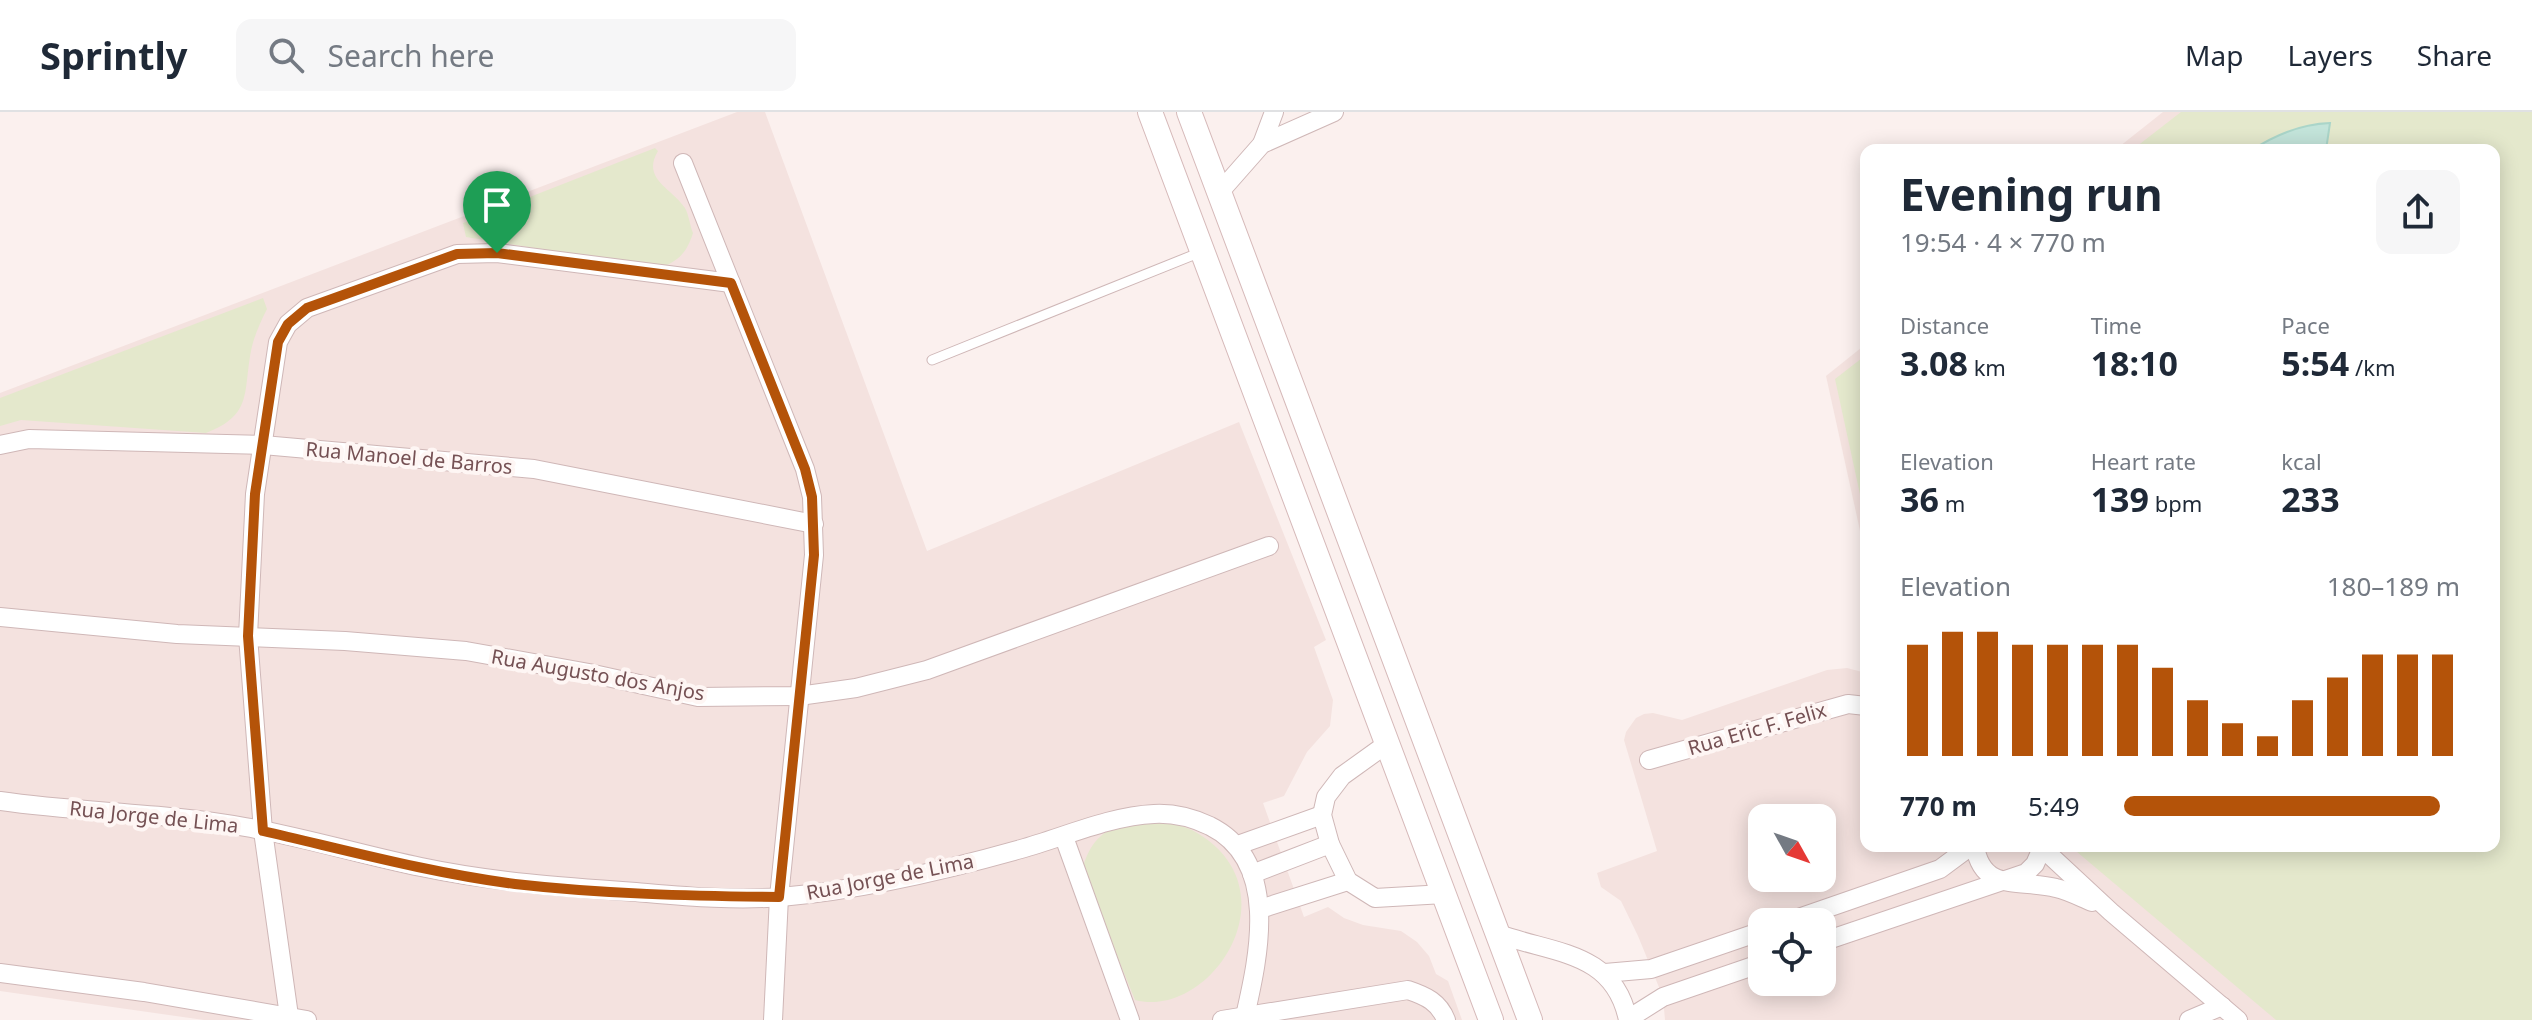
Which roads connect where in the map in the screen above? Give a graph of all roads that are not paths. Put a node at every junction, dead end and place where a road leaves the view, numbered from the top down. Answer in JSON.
{"nodes":[{"id":1,"x":1150,"y":112,"type":"edge"},
{"id":2,"x":1189,"y":112,"type":"edge"},
{"id":3,"x":1274,"y":112,"type":"edge"},
{"id":4,"x":1334,"y":112,"type":"edge"},
{"id":5,"x":1262,"y":144,"type":"junction"},
{"id":6,"x":683,"y":163,"type":"dead end"},
{"id":7,"x":1218,"y":194,"type":"junction"},
{"id":8,"x":1204,"y":250,"type":"junction"},
{"id":9,"x":731,"y":283,"type":"junction"},
{"id":10,"x":932,"y":360,"type":"dead end"},
{"id":11,"x":0,"y":445,"type":"edge"},
{"id":12,"x":263,"y":445,"type":"junction"},
{"id":13,"x":814,"y":524,"type":"junction"},
{"id":14,"x":1351,"y":538,"type":"junction"},
{"id":15,"x":1269,"y":546,"type":"dead end"},
{"id":16,"x":1316,"y":551,"type":"junction"},
{"id":17,"x":0,"y":617,"type":"edge"},
{"id":18,"x":248,"y":636,"type":"junction"},
{"id":19,"x":799,"y":696,"type":"junction"},
{"id":20,"x":1860,"y":705,"type":"edge"},
{"id":21,"x":1388,"y":743,"type":"junction"},
{"id":22,"x":1649,"y":760,"type":"dead end"},
{"id":23,"x":0,"y":801,"type":"edge"},
{"id":24,"x":1322,"y":815,"type":"junction"},
{"id":25,"x":263,"y":831,"type":"junction"},
{"id":26,"x":1064,"y":837,"type":"junction"},
{"id":27,"x":1330,"y":844,"type":"junction"},
{"id":28,"x":1238,"y":845,"type":"junction"},
{"id":29,"x":1964,"y":852,"type":"edge"},
{"id":30,"x":1975,"y":852,"type":"edge"},
{"id":31,"x":2039,"y":852,"type":"edge"},
{"id":32,"x":2046,"y":852,"type":"edge"},
{"id":33,"x":1252,"y":874,"type":"junction"},
{"id":34,"x":1348,"y":881,"type":"junction"},
{"id":35,"x":2007,"y":882,"type":"junction"},
{"id":36,"x":1444,"y":894,"type":"junction"},
{"id":37,"x":779,"y":897,"type":"junction"},
{"id":38,"x":1827,"y":908,"type":"edge"},
{"id":39,"x":1260,"y":909,"type":"junction"},
{"id":40,"x":2111,"y":912,"type":"junction"},
{"id":41,"x":1499,"y":934,"type":"junction"},
{"id":42,"x":1748,"y":936,"type":"edge"},
{"id":43,"x":1836,"y":937,"type":"edge"},
{"id":44,"x":1748,"y":968,"type":"edge"},
{"id":45,"x":0,"y":973,"type":"edge"},
{"id":46,"x":1605,"y":973,"type":"junction"},
{"id":47,"x":2222,"y":1006,"type":"junction"},
{"id":48,"x":1245,"y":1016,"type":"junction"},
{"id":49,"x":298,"y":1018,"type":"edge"},
{"id":50,"x":773,"y":1020,"type":"edge"},
{"id":51,"x":1130,"y":1020,"type":"edge"},
{"id":52,"x":1222,"y":1020,"type":"edge"},
{"id":53,"x":1446,"y":1020,"type":"edge"},
{"id":54,"x":1491,"y":1020,"type":"edge"},
{"id":55,"x":1530,"y":1020,"type":"edge"},
{"id":56,"x":1628,"y":1020,"type":"edge"},
{"id":57,"x":2189,"y":1020,"type":"edge"},
{"id":58,"x":2238,"y":1020,"type":"edge"}],
"edges":[{"from":1,"to":8,"type":"street"},
{"from":2,"to":7,"type":"street"},
{"from":3,"to":5,"type":"street"},
{"from":4,"to":5,"type":"street"},
{"from":5,"to":7,"type":"street"},
{"from":6,"to":9,"type":"street"},
{"from":7,"to":14,"type":"street"},
{"from":8,"to":10,"type":"lane"},
{"from":8,"to":16,"type":"street"},
{"from":9,"to":12,"type":"street"},
{"from":9,"to":13,"type":"street"},
{"from":11,"to":12,"type":"street","name":"Rua Manoel de Barros"},
{"from":12,"to":13,"type":"street","name":"Rua Manoel de Barros"},
{"from":12,"to":18,"type":"street"},
{"from":13,"to":19,"type":"street"},
{"from":14,"to":16,"type":"street"},
{"from":14,"to":41,"type":"street"},
{"from":15,"to":19,"type":"street","name":"Rua Augusto dos Anjos"},
{"from":16,"to":21,"type":"street"},
{"from":17,"to":18,"type":"street","name":"Rua Augusto dos Anjos"},
{"from":18,"to":19,"type":"street","name":"Rua Augusto dos Anjos"},
{"from":18,"to":25,"type":"street"},
{"from":19,"to":37,"type":"street"},
{"from":20,"to":22,"type":"street","name":"Rua Eric F. Felix"},
{"from":21,"to":24,"type":"street"},
{"from":21,"to":36,"type":"street"},
{"from":23,"to":25,"type":"street","name":"Rua Jorge de Lima"},
{"from":24,"to":27,"type":"street"},
{"from":24,"to":28,"type":"street"},
{"from":25,"to":37,"type":"street","name":"Rua Jorge de Lima"},
{"from":25,"to":49,"type":"street"},
{"from":26,"to":28,"type":"street","name":"Rua Jorge de Lima"},
{"from":26,"to":37,"type":"street","name":"Rua Jorge de Lima"},
{"from":26,"to":51,"type":"street"},
{"from":27,"to":33,"type":"street"},
{"from":27,"to":34,"type":"street"},
{"from":28,"to":33,"type":"street"},
{"from":29,"to":38,"type":"street"},
{"from":30,"to":35,"type":"street"},
{"from":31,"to":35,"type":"street"},
{"from":32,"to":40,"type":"street"},
{"from":33,"to":39,"type":"street"},
{"from":34,"to":36,"type":"street"},
{"from":34,"to":39,"type":"street"},
{"from":35,"to":40,"type":"street"},
{"from":35,"to":43,"type":"street"},
{"from":36,"to":54,"type":"street"},
{"from":37,"to":50,"type":"street"},
{"from":39,"to":48,"type":"street"},
{"from":40,"to":47,"type":"street"},
{"from":41,"to":46,"type":"street"},
{"from":41,"to":55,"type":"street"},
{"from":42,"to":46,"type":"street"},
{"from":44,"to":56,"type":"street"},
{"from":45,"to":49,"type":"street"},
{"from":46,"to":56,"type":"street"},
{"from":47,"to":57,"type":"street"},
{"from":47,"to":58,"type":"street"},
{"from":48,"to":52,"type":"street"},
{"from":48,"to":53,"type":"street"}]}
